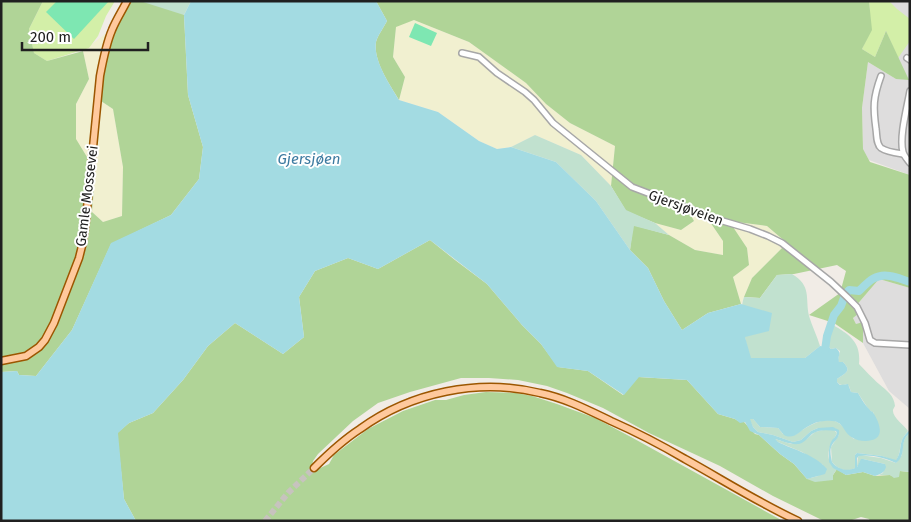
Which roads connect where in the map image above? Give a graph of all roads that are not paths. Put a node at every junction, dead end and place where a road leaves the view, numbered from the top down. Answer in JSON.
{"nodes":[{"id":1,"x":127,"y":1,"type":"edge"},
{"id":2,"x":462,"y":53,"type":"dead end"},
{"id":3,"x":881,"y":76,"type":"dead end"},
{"id":4,"x":910,"y":91,"type":"edge"},
{"id":5,"x":903,"y":154,"type":"junction"},
{"id":6,"x":910,"y":162,"type":"edge"},
{"id":7,"x":910,"y":345,"type":"edge"},
{"id":8,"x":1,"y":361,"type":"edge"},
{"id":9,"x":314,"y":468,"type":"tunnel mouth"},
{"id":10,"x":798,"y":521,"type":"edge"}],
"edges":[{"from":1,"to":8,"type":"main road","name":"Gamle Mossevei"},
{"from":2,"to":7,"type":"street","name":"Gjersjøveien"},
{"from":3,"to":5,"type":"street"},
{"from":4,"to":5,"type":"street"},
{"from":5,"to":6,"type":"street"},
{"from":9,"to":10,"type":"main road"}]}
